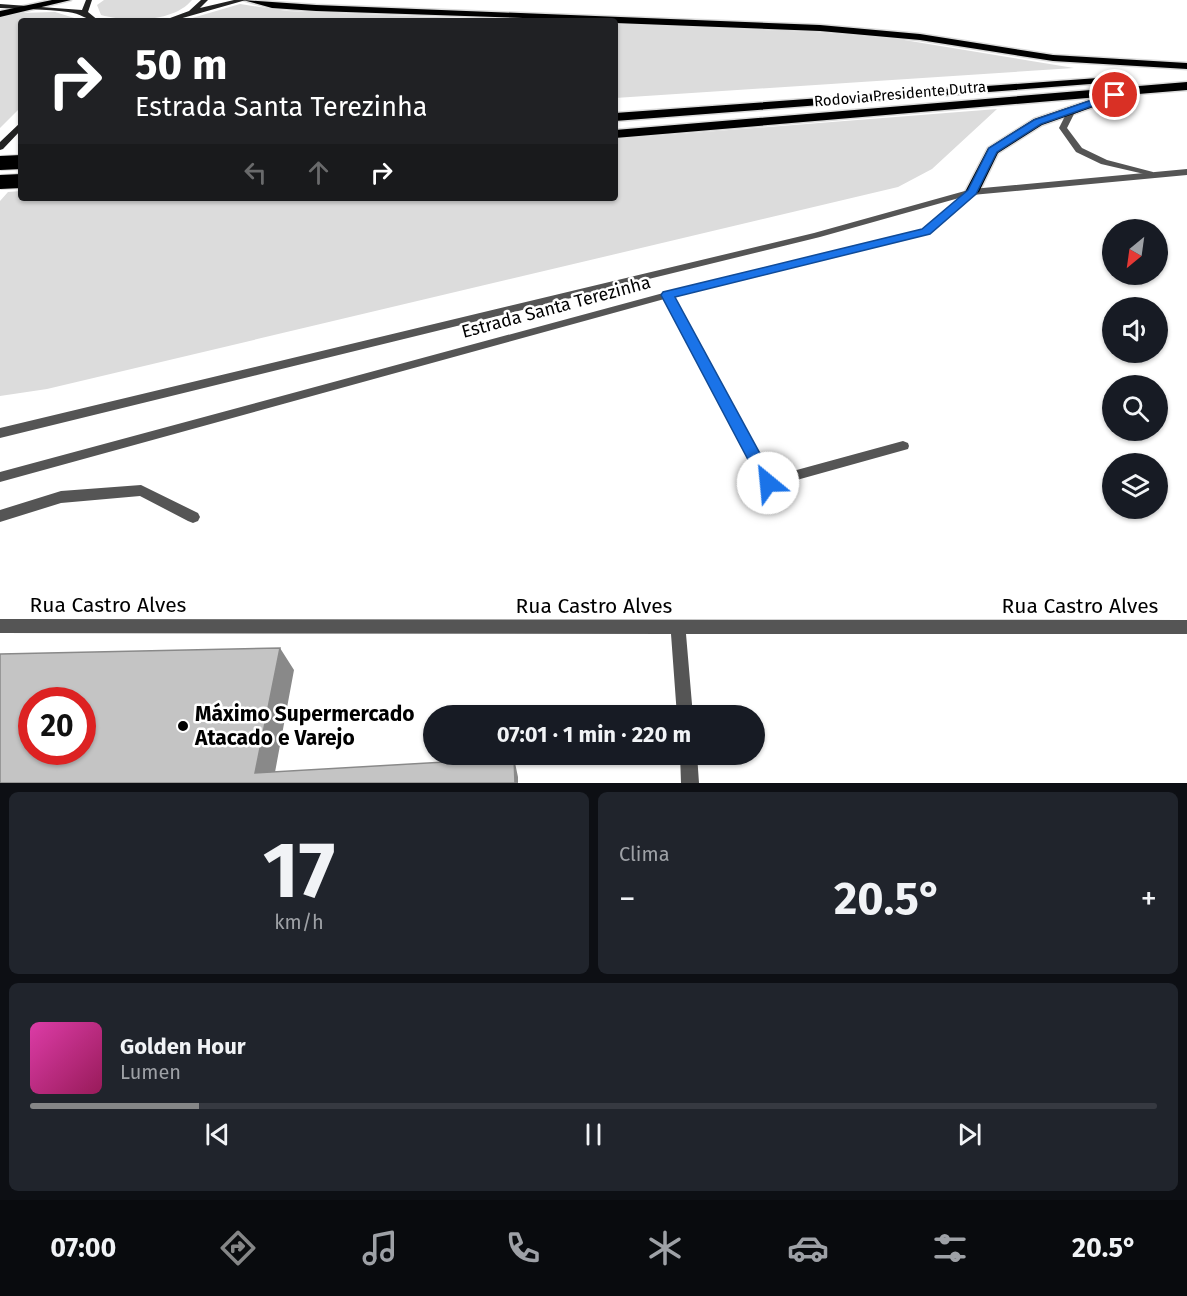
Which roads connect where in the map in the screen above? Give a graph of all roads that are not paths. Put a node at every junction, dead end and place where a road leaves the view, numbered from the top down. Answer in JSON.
{"nodes":[{"id":1,"x":66,"y":0,"type":"edge"},
{"id":2,"x":89,"y":0,"type":"edge"},
{"id":3,"x":205,"y":0,"type":"edge"},
{"id":4,"x":243,"y":0,"type":"edge"},
{"id":5,"x":248,"y":0,"type":"edge"},
{"id":6,"x":0,"y":6,"type":"edge"},
{"id":7,"x":30,"y":8,"type":"junction"},
{"id":8,"x":191,"y":12,"type":"junction"},
{"id":9,"x":84,"y":13,"type":"junction"},
{"id":10,"x":0,"y":14,"type":"edge"},
{"id":11,"x":91,"y":18,"type":"edge"},
{"id":12,"x":174,"y":18,"type":"edge"},
{"id":13,"x":568,"y":18,"type":"edge"},
{"id":14,"x":618,"y":20,"type":"edge"},
{"id":15,"x":1187,"y":66,"type":"edge"},
{"id":16,"x":1187,"y":74,"type":"edge"},
{"id":17,"x":1187,"y":87,"type":"edge"},
{"id":18,"x":1115,"y":95,"type":"junction"},
{"id":19,"x":618,"y":117,"type":"edge"},
{"id":20,"x":18,"y":128,"type":"edge"},
{"id":21,"x":618,"y":134,"type":"edge"},
{"id":22,"x":0,"y":147,"type":"edge"},
{"id":23,"x":18,"y":161,"type":"edge"},
{"id":24,"x":0,"y":163,"type":"edge"},
{"id":25,"x":18,"y":164,"type":"edge"},
{"id":26,"x":1187,"y":172,"type":"edge"},
{"id":27,"x":1150,"y":174,"type":"junction"},
{"id":28,"x":18,"y":181,"type":"edge"},
{"id":29,"x":0,"y":183,"type":"edge"},
{"id":30,"x":972,"y":192,"type":"junction"},
{"id":31,"x":668,"y":295,"type":"junction"},
{"id":32,"x":0,"y":433,"type":"edge"},
{"id":33,"x":903,"y":446,"type":"dead end"},
{"id":34,"x":0,"y":477,"type":"edge"},
{"id":35,"x":0,"y":516,"type":"edge"},
{"id":36,"x":193,"y":517,"type":"dead end"},
{"id":37,"x":0,"y":626,"type":"edge"},
{"id":38,"x":678,"y":627,"type":"junction"},
{"id":39,"x":1187,"y":627,"type":"edge"},
{"id":40,"x":684,"y":705,"type":"edge"},
{"id":41,"x":689,"y":765,"type":"edge"},
{"id":42,"x":690,"y":783,"type":"edge"}],
"edges":[{"from":1,"to":7,"type":"highway"},
{"from":2,"to":9,"type":"street"},
{"from":3,"to":8,"type":"street"},
{"from":4,"to":8,"type":"street"},
{"from":5,"to":13,"type":"highway"},
{"from":6,"to":7,"type":"street"},
{"from":7,"to":9,"type":"street"},
{"from":7,"to":10,"type":"highway"},
{"from":8,"to":12,"type":"street"},
{"from":9,"to":11,"type":"street"},
{"from":14,"to":15,"type":"highway"},
{"from":16,"to":19,"type":"highway","name":"Rodovia Presidente Dutra"},
{"from":17,"to":18,"type":"highway"},
{"from":17,"to":21,"type":"highway","name":"Rodovia Presidente Dutra"},
{"from":18,"to":27,"type":"street"},
{"from":18,"to":30,"type":"highway"},
{"from":20,"to":22,"type":"street"},
{"from":23,"to":24,"type":"highway","bridge":true},
{"from":25,"to":29,"type":"street"},
{"from":26,"to":27,"type":"street"},
{"from":27,"to":30,"type":"street"},
{"from":28,"to":29,"type":"highway","bridge":true},
{"from":30,"to":31,"type":"street","name":"Estrada Santa Terezinha"},
{"from":30,"to":32,"type":"street"},
{"from":31,"to":33,"type":"street"},
{"from":31,"to":34,"type":"street","name":"Estrada Santa Terezinha"},
{"from":35,"to":36,"type":"street"},
{"from":37,"to":38,"type":"street","name":"Rua Castro Alves"},
{"from":38,"to":39,"type":"street","name":"Rua Castro Alves"},
{"from":38,"to":40,"type":"street"},
{"from":41,"to":42,"type":"street"}]}
